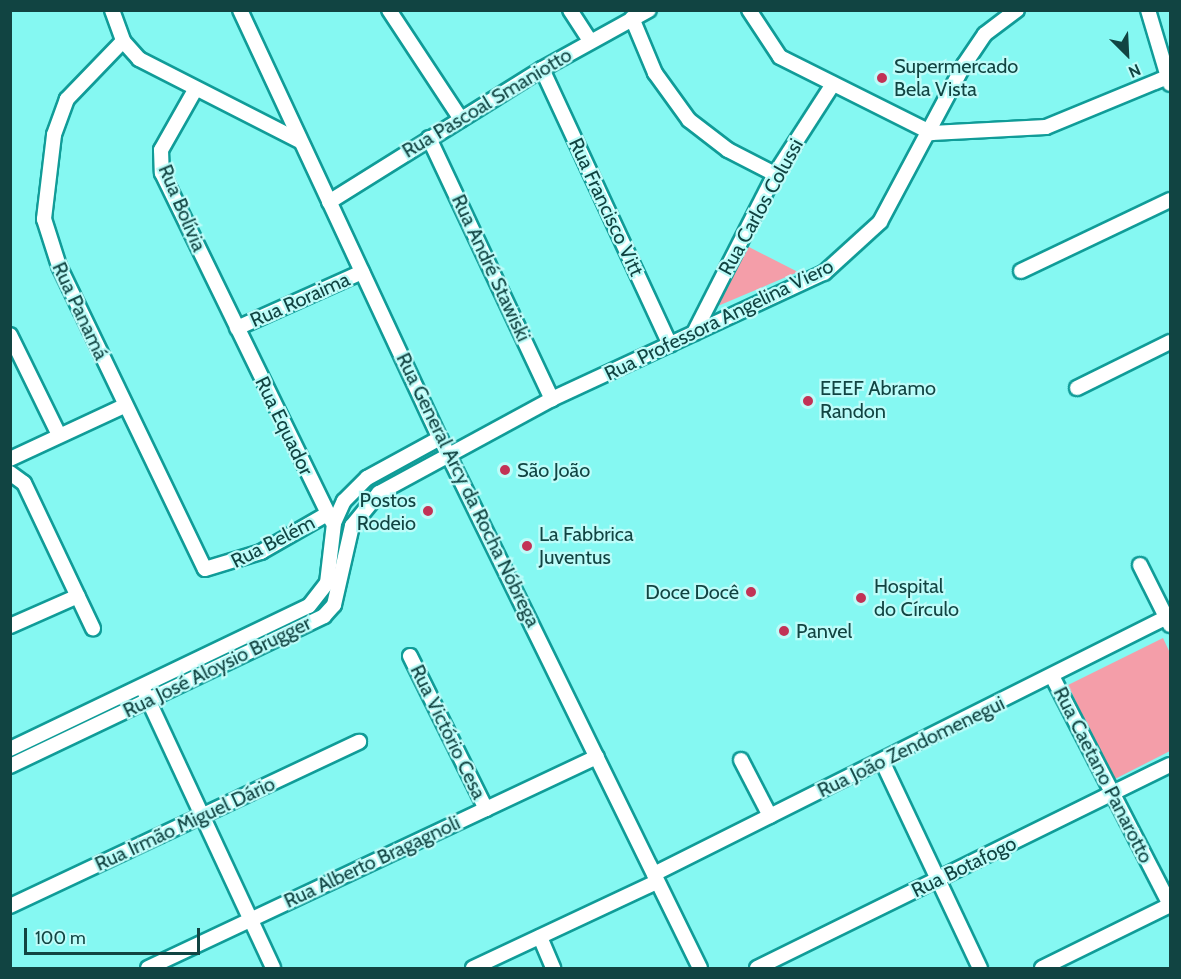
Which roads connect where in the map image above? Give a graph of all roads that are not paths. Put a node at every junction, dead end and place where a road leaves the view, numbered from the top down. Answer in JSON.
{"nodes":[{"id":1,"x":112,"y":10,"type":"edge"},
{"id":2,"x":240,"y":10,"type":"edge"},
{"id":3,"x":389,"y":10,"type":"edge"},
{"id":4,"x":570,"y":10,"type":"edge"},
{"id":5,"x":649,"y":10,"type":"edge"},
{"id":6,"x":749,"y":10,"type":"edge"},
{"id":7,"x":1148,"y":10,"type":"edge"},
{"id":8,"x":1016,"y":11,"type":"edge"},
{"id":9,"x":632,"y":18,"type":"junction"},
{"id":10,"x":123,"y":41,"type":"junction"},
{"id":11,"x":590,"y":41,"type":"junction"},
{"id":12,"x":542,"y":69,"type":"junction"},
{"id":13,"x":1170,"y":79,"type":"edge"},
{"id":14,"x":833,"y":84,"type":"junction"},
{"id":15,"x":195,"y":90,"type":"junction"},
{"id":16,"x":461,"y":119,"type":"junction"},
{"id":17,"x":932,"y":133,"type":"junction"},
{"id":18,"x":429,"y":138,"type":"junction"},
{"id":19,"x":300,"y":141,"type":"junction"},
{"id":20,"x":775,"y":174,"type":"junction"},
{"id":21,"x":1170,"y":200,"type":"edge"},
{"id":22,"x":329,"y":202,"type":"junction"},
{"id":23,"x":362,"y":272,"type":"junction"},
{"id":24,"x":1021,"y":272,"type":"dead end"},
{"id":25,"x":237,"y":328,"type":"junction"},
{"id":26,"x":694,"y":333,"type":"junction"},
{"id":27,"x":10,"y":334,"type":"edge"},
{"id":28,"x":1170,"y":342,"type":"edge"},
{"id":29,"x":670,"y":345,"type":"junction"},
{"id":30,"x":1077,"y":388,"type":"dead end"},
{"id":31,"x":552,"y":399,"type":"junction"},
{"id":32,"x":124,"y":406,"type":"junction"},
{"id":33,"x":59,"y":435,"type":"junction"},
{"id":34,"x":440,"y":438,"type":"junction"},
{"id":35,"x":448,"y":453,"type":"junction"},
{"id":36,"x":10,"y":459,"type":"edge"},
{"id":37,"x":10,"y":473,"type":"edge"},
{"id":38,"x":367,"y":478,"type":"junction"},
{"id":39,"x":24,"y":483,"type":"junction"},
{"id":40,"x":10,"y":489,"type":"edge"},
{"id":41,"x":379,"y":493,"type":"junction"},
{"id":42,"x":330,"y":518,"type":"junction"},
{"id":43,"x":348,"y":536,"type":"junction"},
{"id":44,"x":1140,"y":565,"type":"dead end"},
{"id":45,"x":220,"y":569,"type":"joint"},
{"id":46,"x":333,"y":584,"type":"junction"},
{"id":47,"x":78,"y":596,"type":"junction"},
{"id":48,"x":298,"y":613,"type":"junction"},
{"id":49,"x":1169,"y":621,"type":"edge"},
{"id":50,"x":10,"y":626,"type":"edge"},
{"id":51,"x":306,"y":627,"type":"junction"},
{"id":52,"x":93,"y":628,"type":"dead end"},
{"id":53,"x":261,"y":630,"type":"junction"},
{"id":54,"x":267,"y":646,"type":"junction"},
{"id":55,"x":410,"y":656,"type":"dead end"},
{"id":56,"x":1052,"y":676,"type":"junction"},
{"id":57,"x":142,"y":687,"type":"junction"},
{"id":58,"x":148,"y":700,"type":"junction"},
{"id":59,"x":359,"y":742,"type":"dead end"},
{"id":60,"x":10,"y":749,"type":"edge"},
{"id":61,"x":597,"y":757,"type":"junction"},
{"id":62,"x":741,"y":760,"type":"dead end"},
{"id":63,"x":883,"y":763,"type":"junction"},
{"id":64,"x":1170,"y":765,"type":"edge"},
{"id":65,"x":10,"y":766,"type":"edge"},
{"id":66,"x":1111,"y":795,"type":"junction"},
{"id":67,"x":486,"y":809,"type":"junction"},
{"id":68,"x":201,"y":816,"type":"junction"},
{"id":69,"x":770,"y":816,"type":"junction"},
{"id":70,"x":656,"y":878,"type":"junction"},
{"id":71,"x":935,"y":881,"type":"junction"},
{"id":72,"x":1170,"y":905,"type":"edge"},
{"id":73,"x":10,"y":906,"type":"edge"},
{"id":74,"x":252,"y":920,"type":"junction"},
{"id":75,"x":540,"y":937,"type":"junction"},
{"id":76,"x":148,"y":969,"type":"edge"},
{"id":77,"x":273,"y":969,"type":"edge"},
{"id":78,"x":473,"y":969,"type":"edge"},
{"id":79,"x":553,"y":969,"type":"edge"},
{"id":80,"x":699,"y":969,"type":"edge"},
{"id":81,"x":757,"y":969,"type":"edge"},
{"id":82,"x":980,"y":969,"type":"edge"},
{"id":83,"x":1042,"y":969,"type":"edge"}],
"edges":[{"from":1,"to":10,"type":"street"},
{"from":2,"to":19,"type":"street","name":"Rua General Arcy da Rocha Nóbrega"},
{"from":3,"to":16,"type":"street"},
{"from":4,"to":11,"type":"street"},
{"from":5,"to":9,"type":"street","name":"Rua Pascoal Smaniotto"},
{"from":6,"to":14,"type":"street"},
{"from":7,"to":13,"type":"street"},
{"from":8,"to":17,"type":"street","name":"Rua Professora Angelina Viero"},
{"from":9,"to":11,"type":"street","name":"Rua Pascoal Smaniotto"},
{"from":9,"to":20,"type":"street"},
{"from":10,"to":15,"type":"street"},
{"from":10,"to":32,"type":"street","name":"Rua Panamá"},
{"from":11,"to":12,"type":"street","name":"Rua Pascoal Smaniotto"},
{"from":12,"to":16,"type":"street","name":"Rua Pascoal Smaniotto"},
{"from":12,"to":29,"type":"street","name":"Rua Francisco Vitt"},
{"from":13,"to":17,"type":"street"},
{"from":14,"to":17,"type":"street"},
{"from":14,"to":20,"type":"street","name":"Rua Carlos Colussi"},
{"from":15,"to":19,"type":"street"},
{"from":15,"to":25,"type":"street","name":"Rua Bolívia"},
{"from":16,"to":18,"type":"street","name":"Rua Pascoal Smaniotto"},
{"from":17,"to":26,"type":"street","name":"Rua Professora Angelina Viero"},
{"from":18,"to":22,"type":"street","name":"Rua Pascoal Smaniotto"},
{"from":18,"to":31,"type":"street","name":"Rua André Stawiski"},
{"from":19,"to":22,"type":"street","name":"Rua General Arcy da Rocha Nóbrega"},
{"from":20,"to":26,"type":"street","name":"Rua Carlos Colussi"},
{"from":21,"to":24,"type":"street"},
{"from":22,"to":23,"type":"street","name":"Rua General Arcy da Rocha Nóbrega"},
{"from":23,"to":25,"type":"street","name":"Rua Roraima"},
{"from":23,"to":34,"type":"street","name":"Rua General Arcy da Rocha Nóbrega"},
{"from":25,"to":42,"type":"street","name":"Rua Equador"},
{"from":26,"to":29,"type":"street","name":"Rua Professora Angelina Viero"},
{"from":27,"to":33,"type":"street"},
{"from":28,"to":30,"type":"street"},
{"from":29,"to":31,"type":"street","name":"Rua Professora Angelina Viero"},
{"from":31,"to":35,"type":"street","name":"Rua Professora Angelina Viero"},
{"from":32,"to":33,"type":"street"},
{"from":32,"to":45,"type":"street","name":"Rua Panamá"},
{"from":33,"to":36,"type":"street"},
{"from":34,"to":35,"type":"street","name":"Rua General Arcy da Rocha Nóbrega"},
{"from":34,"to":38,"type":"street","name":"Rua José Aloysio Brugger"},
{"from":35,"to":41,"type":"street","name":"Rua José Aloysio Brugger"},
{"from":35,"to":61,"type":"street","name":"Rua General Arcy da Rocha Nóbrega"},
{"from":37,"to":39,"type":"street"},
{"from":38,"to":41,"type":"street"},
{"from":38,"to":42,"type":"street","name":"Rua José Aloysio Brugger"},
{"from":39,"to":40,"type":"street"},
{"from":39,"to":47,"type":"street"},
{"from":41,"to":43,"type":"street","name":"Rua José Aloysio Brugger"},
{"from":42,"to":43,"type":"street"},
{"from":42,"to":45,"type":"street","name":"Rua Belém"},
{"from":42,"to":46,"type":"street","name":"Rua José Aloysio Brugger"},
{"from":43,"to":46,"type":"street","name":"Rua José Aloysio Brugger"},
{"from":44,"to":49,"type":"street"},
{"from":46,"to":48,"type":"street","name":"Rua José Aloysio Brugger"},
{"from":46,"to":51,"type":"street","name":"Rua José Aloysio Brugger"},
{"from":47,"to":50,"type":"street"},
{"from":47,"to":52,"type":"street"},
{"from":48,"to":51,"type":"street"},
{"from":48,"to":53,"type":"street","name":"Rua José Aloysio Brugger"},
{"from":49,"to":56,"type":"street","name":"Rua João Zendomenegui"},
{"from":51,"to":54,"type":"street","name":"Rua José Aloysio Brugger"},
{"from":53,"to":54,"type":"street"},
{"from":53,"to":57,"type":"street","name":"Rua José Aloysio Brugger"},
{"from":54,"to":58,"type":"street","name":"Rua José Aloysio Brugger"},
{"from":55,"to":67,"type":"street","name":"Rua Victório Cesa"},
{"from":56,"to":63,"type":"street","name":"Rua João Zendomenegui"},
{"from":56,"to":66,"type":"street","name":"Rua Caetano Panarotto"},
{"from":57,"to":58,"type":"street"},
{"from":57,"to":60,"type":"street","name":"Rua José Aloysio Brugger"},
{"from":58,"to":65,"type":"street","name":"Rua José Aloysio Brugger"},
{"from":58,"to":68,"type":"street"},
{"from":59,"to":68,"type":"street","name":"Rua Irmão Miguel Dário"},
{"from":61,"to":67,"type":"street","name":"Rua Alberto Bragagnoli"},
{"from":61,"to":70,"type":"street","name":"Rua General Arcy da Rocha Nóbrega"},
{"from":62,"to":69,"type":"street"},
{"from":63,"to":69,"type":"street","name":"Rua João Zendomenegui"},
{"from":63,"to":71,"type":"street"},
{"from":64,"to":66,"type":"street","name":"Rua Botafogo"},
{"from":66,"to":71,"type":"street","name":"Rua Botafogo"},
{"from":66,"to":72,"type":"street","name":"Rua Caetano Panarotto"},
{"from":67,"to":74,"type":"street","name":"Rua Alberto Bragagnoli"},
{"from":68,"to":73,"type":"street","name":"Rua Irmão Miguel Dário"},
{"from":68,"to":74,"type":"street"},
{"from":69,"to":70,"type":"street","name":"Rua João Zendomenegui"},
{"from":70,"to":75,"type":"street","name":"Rua João Zendomenegui"},
{"from":70,"to":80,"type":"street","name":"Rua General Arcy da Rocha Nóbrega"},
{"from":71,"to":81,"type":"street","name":"Rua Botafogo"},
{"from":71,"to":82,"type":"street"},
{"from":72,"to":83,"type":"street"},
{"from":74,"to":76,"type":"street","name":"Rua Alberto Bragagnoli"},
{"from":74,"to":77,"type":"street"},
{"from":75,"to":78,"type":"street","name":"Rua João Zendomenegui"},
{"from":75,"to":79,"type":"street"}]}
